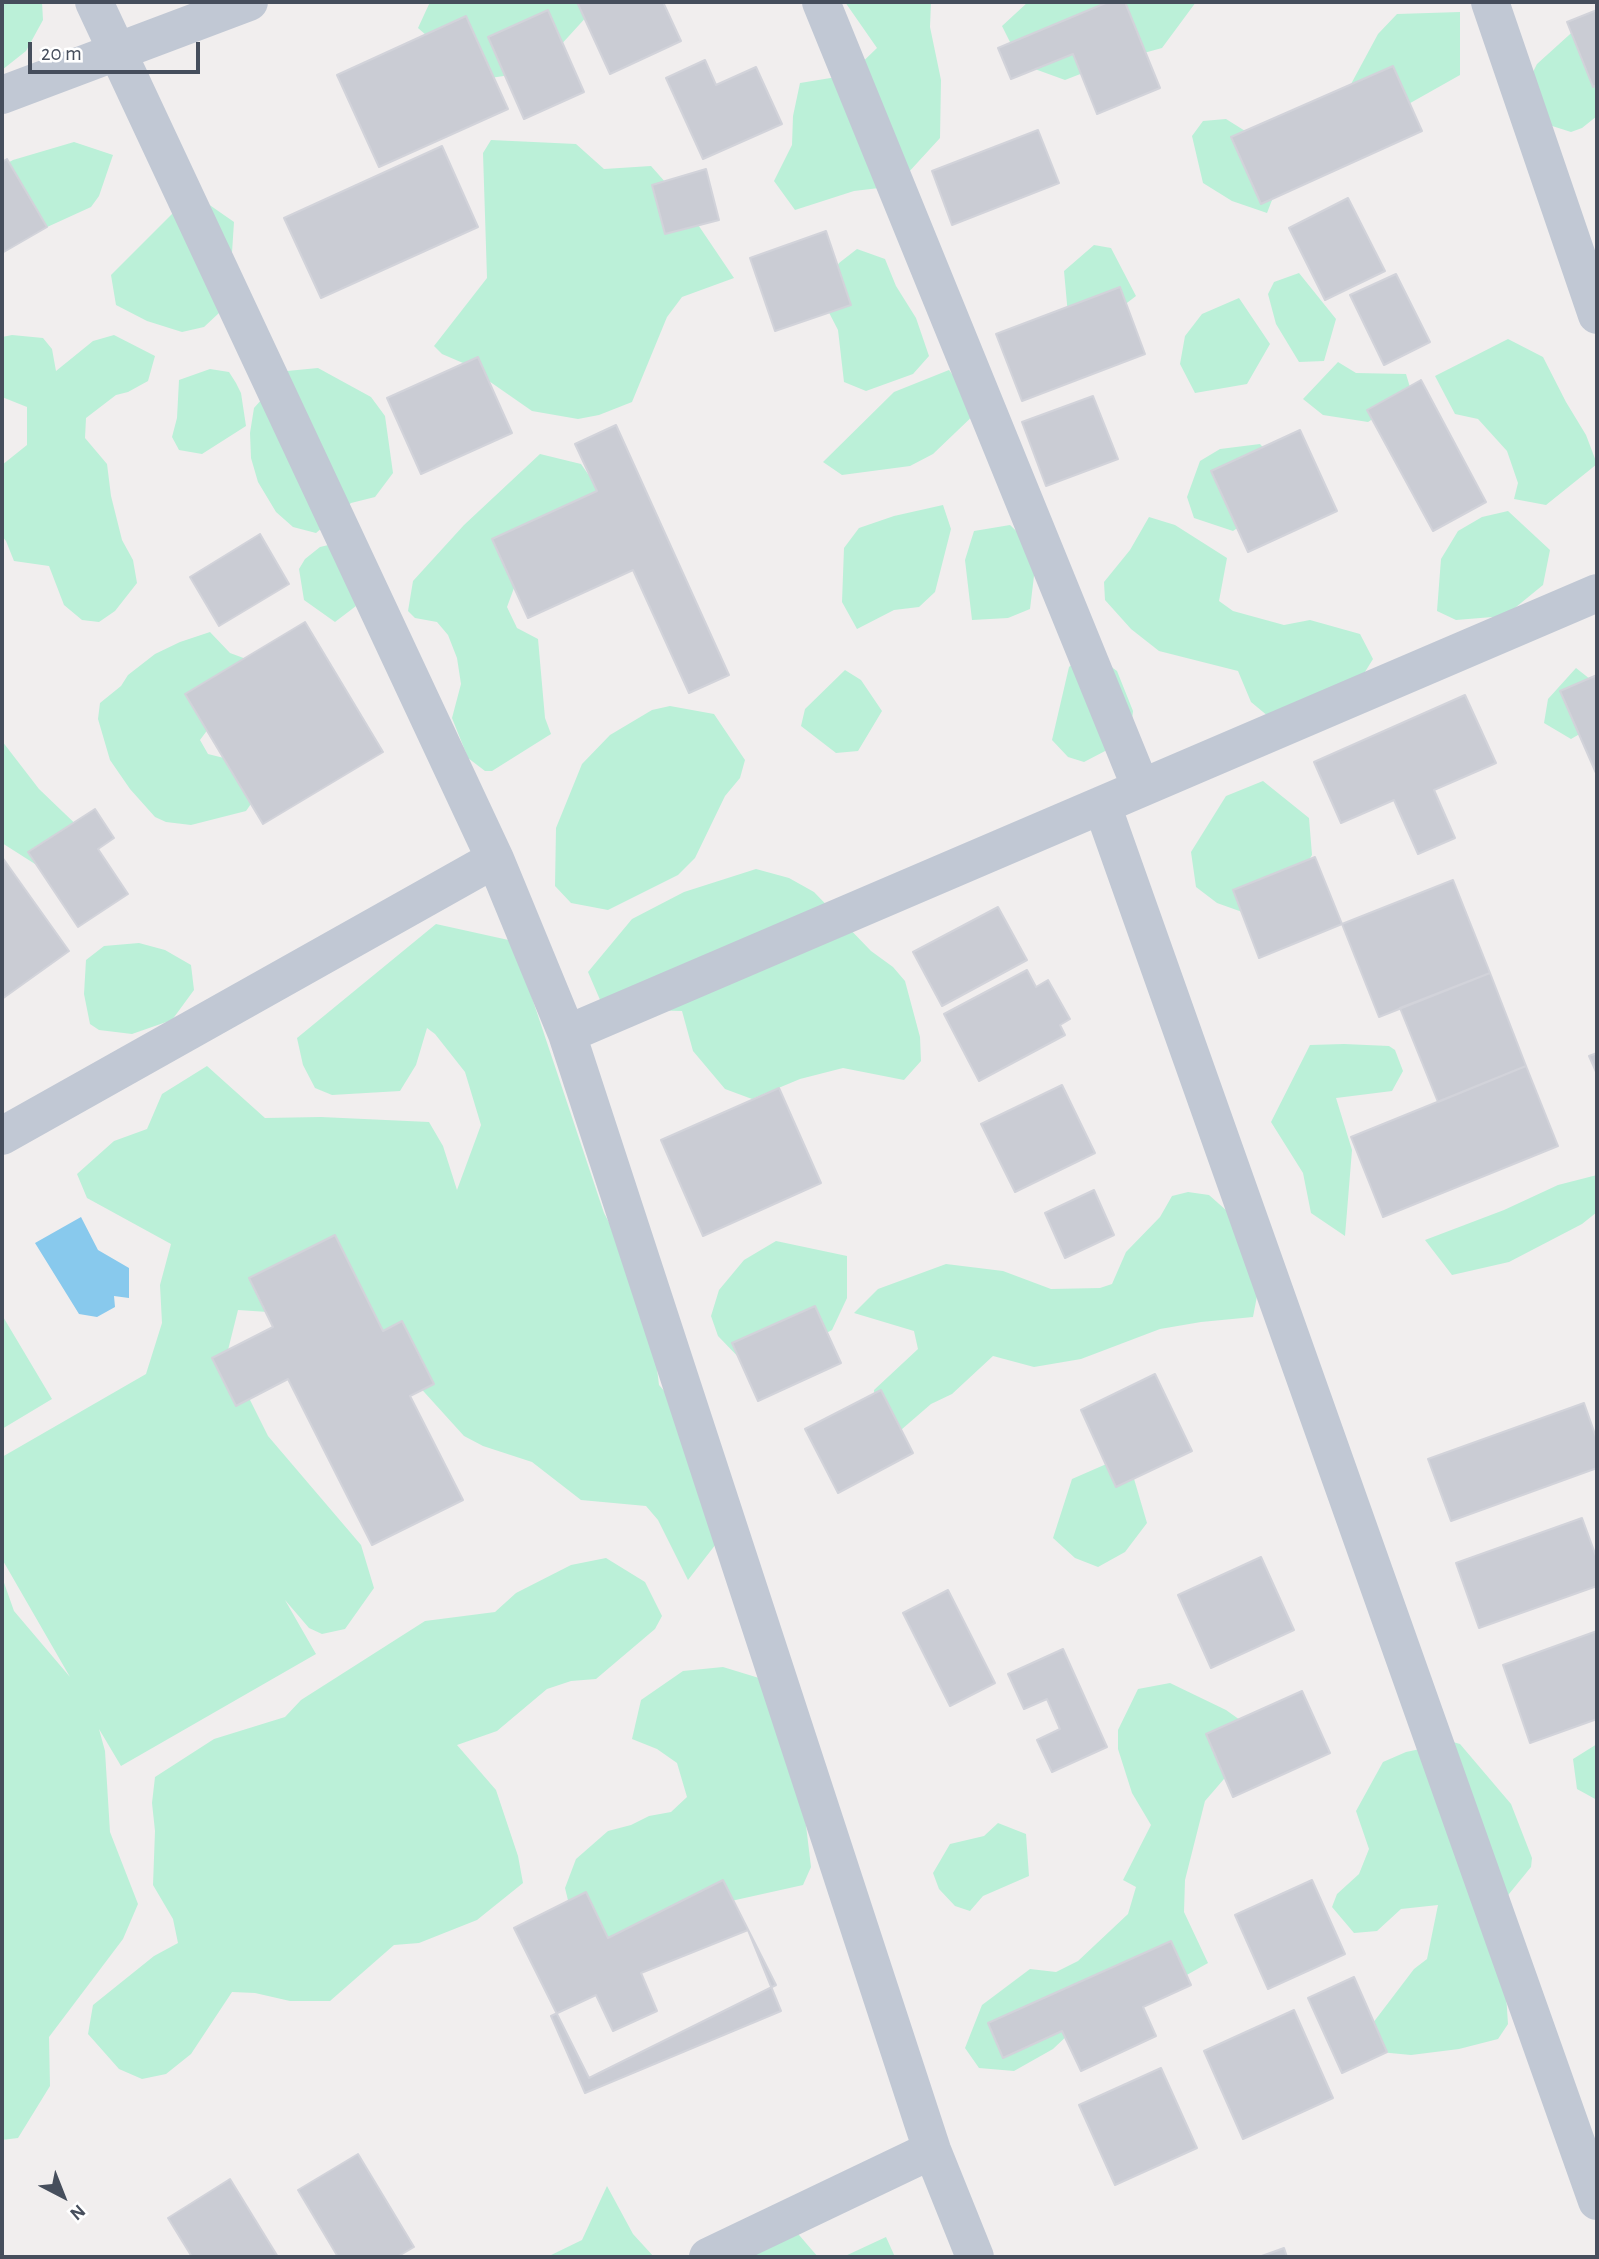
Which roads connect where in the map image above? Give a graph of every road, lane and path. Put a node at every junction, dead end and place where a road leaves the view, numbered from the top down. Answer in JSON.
{"nodes":[{"id":1,"x":94,"y":2,"type":"edge"},
{"id":2,"x":249,"y":2,"type":"edge"},
{"id":3,"x":821,"y":2,"type":"edge"},
{"id":4,"x":1490,"y":2,"type":"edge"},
{"id":5,"x":117,"y":50,"type":"junction"},
{"id":6,"x":2,"y":95,"type":"edge"},
{"id":7,"x":1597,"y":315,"type":"edge"},
{"id":8,"x":1597,"y":593,"type":"edge"},
{"id":9,"x":1141,"y":788,"type":"junction"},
{"id":10,"x":1102,"y":805,"type":"junction"},
{"id":11,"x":495,"y":859,"type":"junction"},
{"id":12,"x":567,"y":1034,"type":"junction"},
{"id":13,"x":2,"y":1136,"type":"edge"},
{"id":14,"x":932,"y":2150,"type":"junction"},
{"id":15,"x":1597,"y":2201,"type":"edge"},
{"id":16,"x":708,"y":2257,"type":"edge"},
{"id":17,"x":975,"y":2257,"type":"edge"}],
"edges":[{"from":1,"to":5,"type":"street"},
{"from":2,"to":5,"type":"street"},
{"from":3,"to":9,"type":"street"},
{"from":4,"to":7,"type":"street"},
{"from":5,"to":6,"type":"street"},
{"from":5,"to":11,"type":"street"},
{"from":8,"to":9,"type":"street"},
{"from":9,"to":10,"type":"street"},
{"from":10,"to":12,"type":"street"},
{"from":10,"to":15,"type":"street"},
{"from":11,"to":12,"type":"street"},
{"from":11,"to":13,"type":"street"},
{"from":12,"to":14,"type":"street"},
{"from":14,"to":16,"type":"street"},
{"from":14,"to":17,"type":"street"}]}
